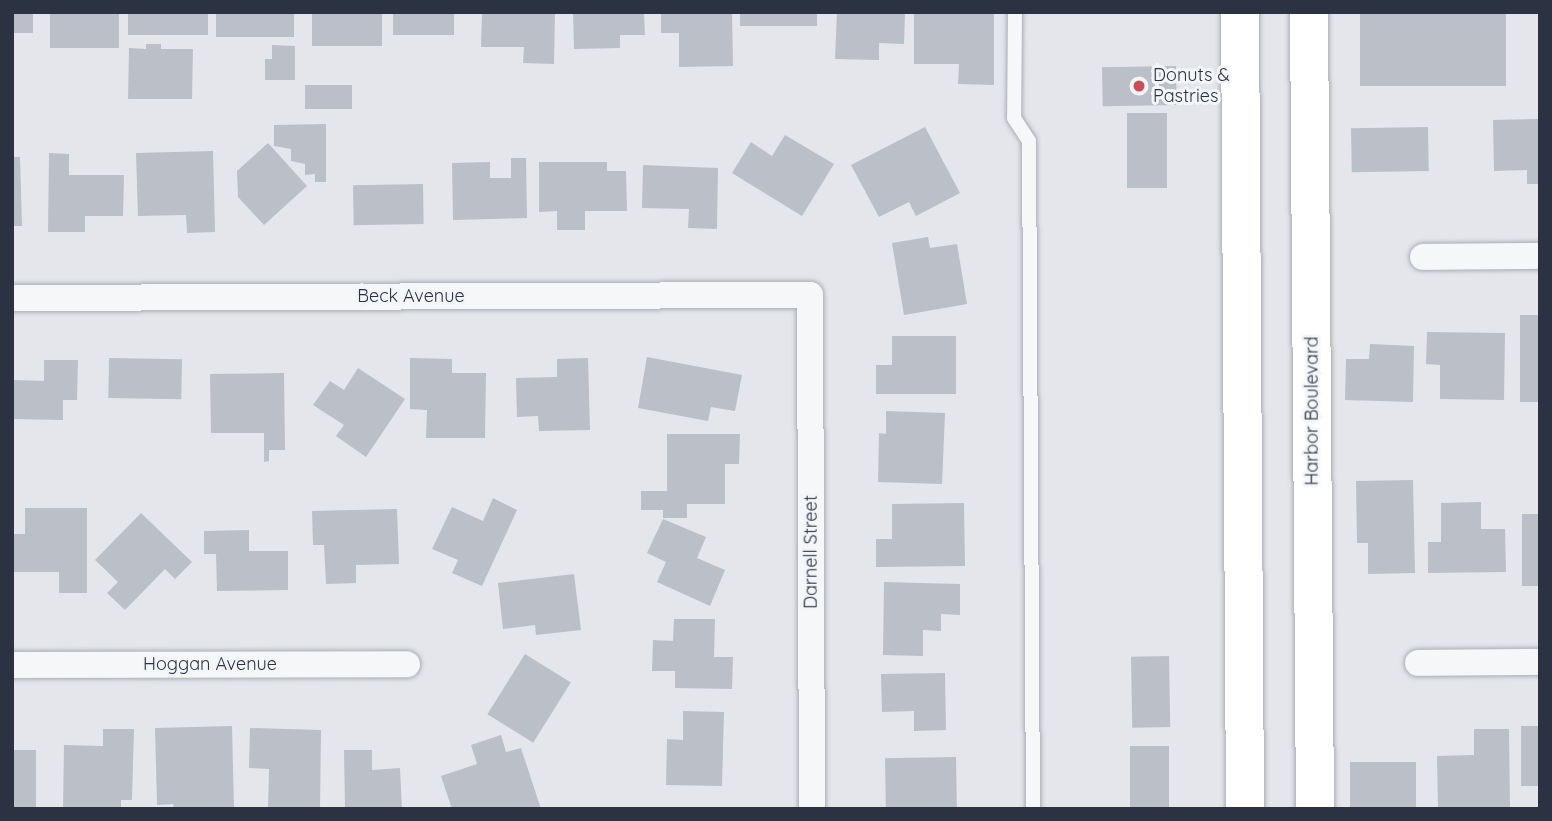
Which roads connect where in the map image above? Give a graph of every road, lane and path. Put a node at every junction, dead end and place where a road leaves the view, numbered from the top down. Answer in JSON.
{"nodes":[{"id":1,"x":1014,"y":12,"type":"edge"},
{"id":2,"x":1240,"y":12,"type":"edge"},
{"id":3,"x":1309,"y":12,"type":"edge"},
{"id":4,"x":1540,"y":256,"type":"edge"},
{"id":5,"x":1423,"y":257,"type":"dead end"},
{"id":6,"x":810,"y":295,"type":"joint"},
{"id":7,"x":12,"y":298,"type":"edge"},
{"id":8,"x":1540,"y":662,"type":"edge"},
{"id":9,"x":1418,"y":663,"type":"dead end"},
{"id":10,"x":407,"y":664,"type":"dead end"},
{"id":11,"x":12,"y":665,"type":"edge"},
{"id":12,"x":812,"y":809,"type":"edge"},
{"id":13,"x":1032,"y":809,"type":"edge"},
{"id":14,"x":1245,"y":809,"type":"edge"},
{"id":15,"x":1315,"y":809,"type":"edge"}],
"edges":[{"from":1,"to":13,"type":"lane"},
{"from":2,"to":14,"type":"main road"},
{"from":3,"to":15,"type":"main road","name":"Harbor Boulevard"},
{"from":4,"to":5,"type":"street"},
{"from":6,"to":7,"type":"street","name":"Beck Avenue"},
{"from":6,"to":12,"type":"street","name":"Darnell Street"},
{"from":8,"to":9,"type":"street"},
{"from":10,"to":11,"type":"street","name":"Hoggan Avenue"}]}
